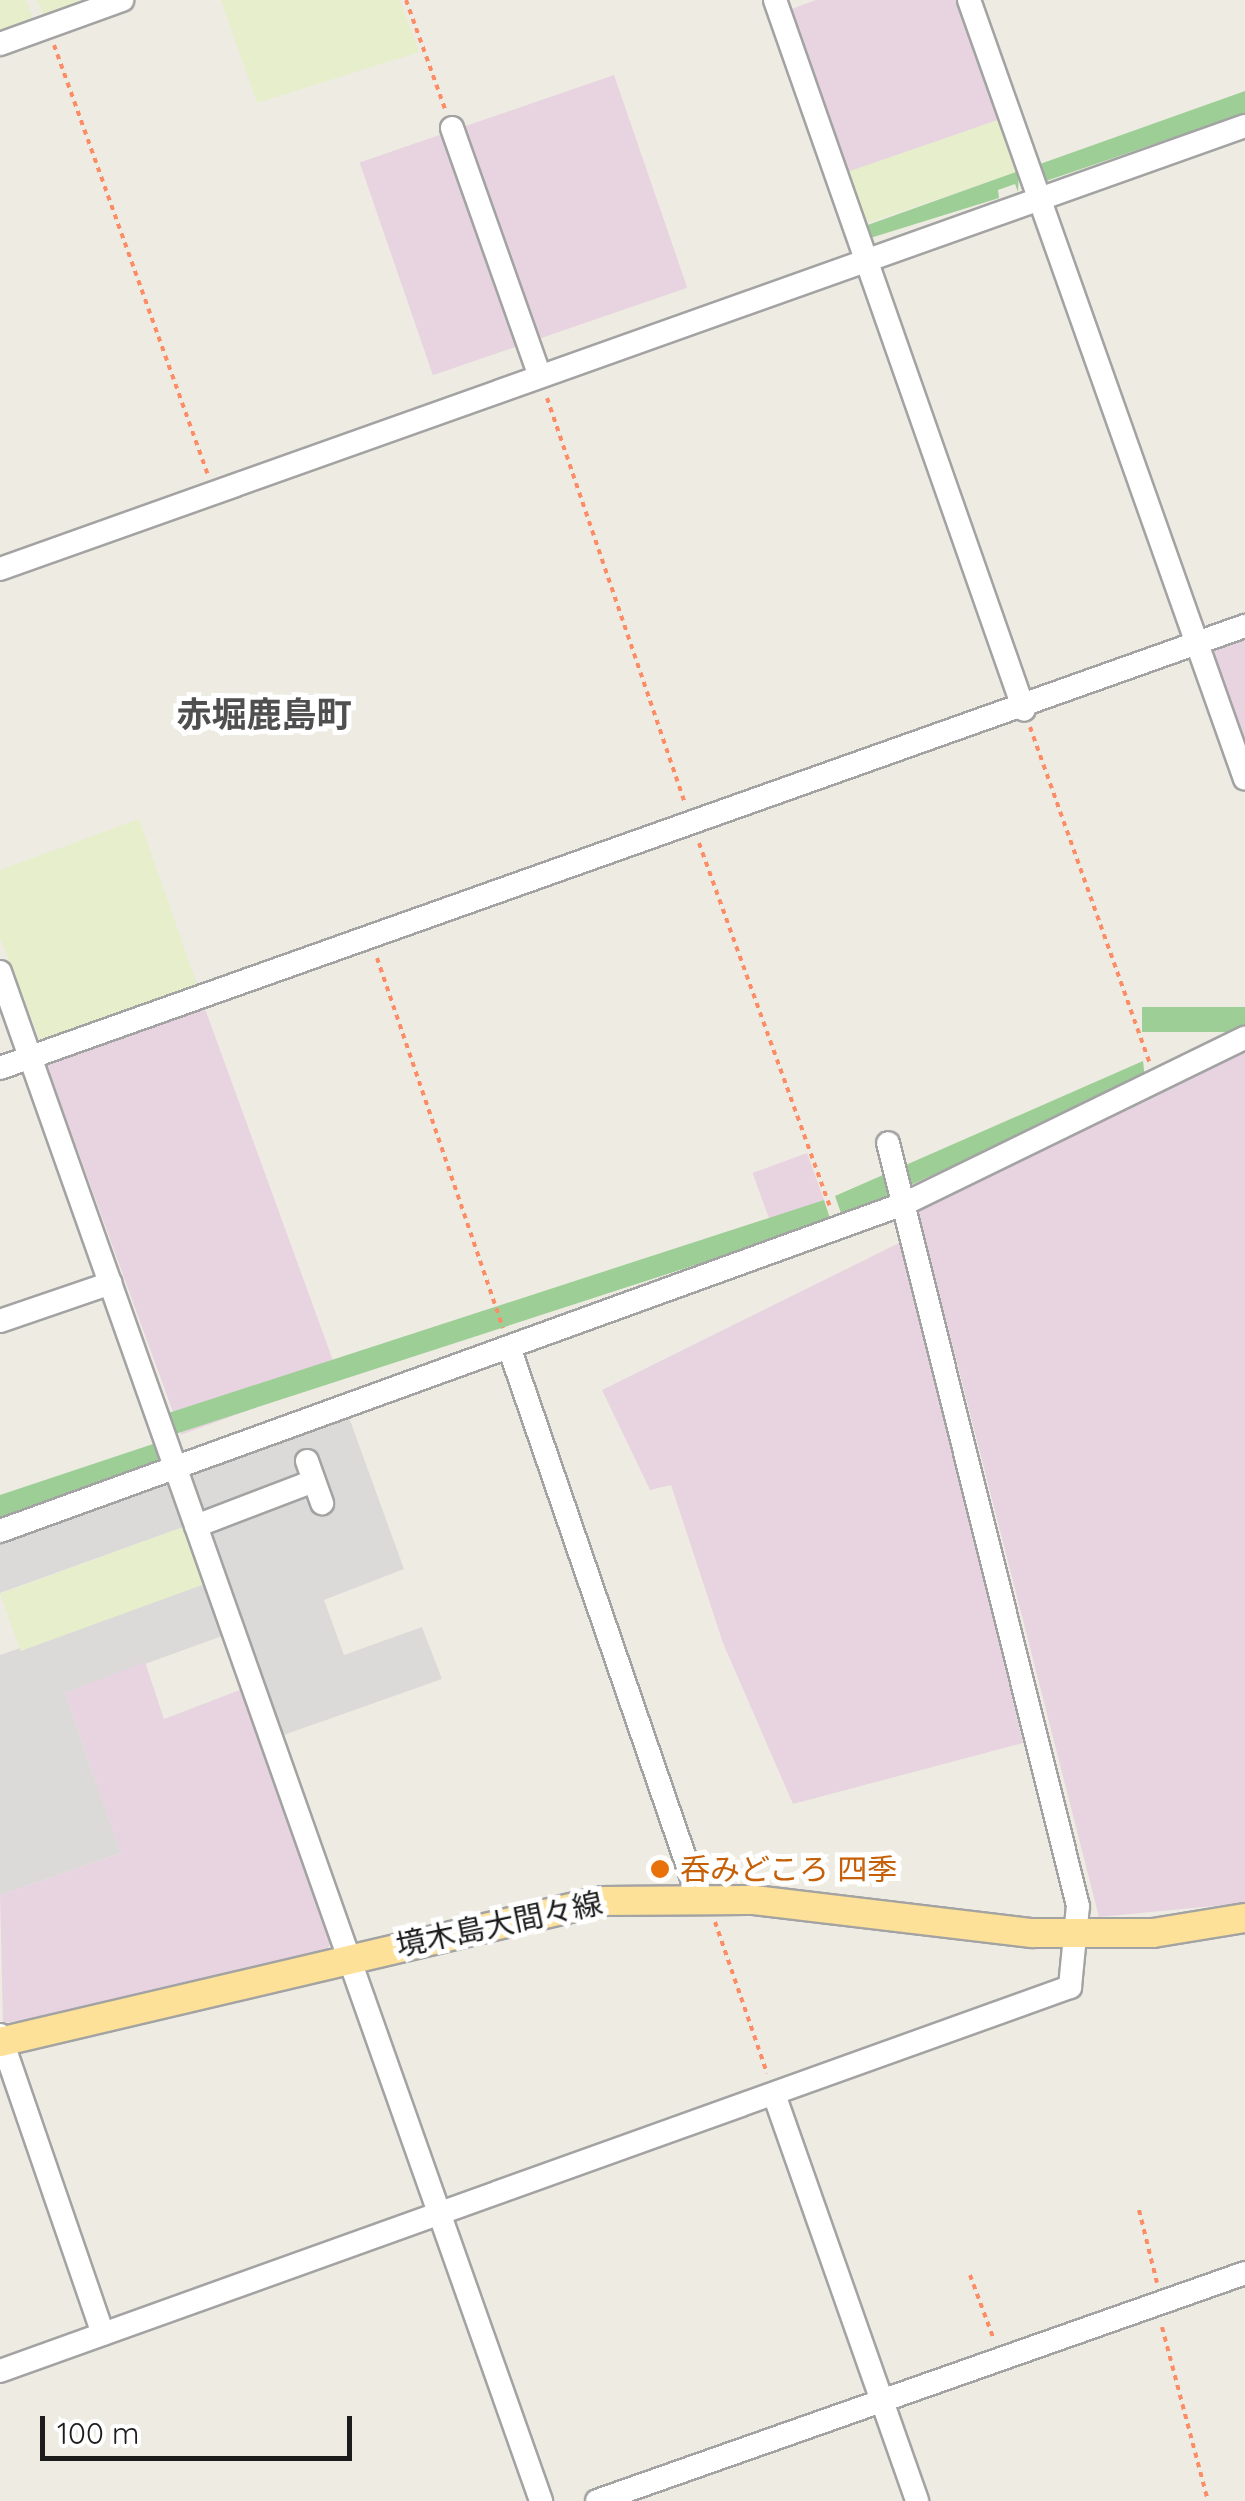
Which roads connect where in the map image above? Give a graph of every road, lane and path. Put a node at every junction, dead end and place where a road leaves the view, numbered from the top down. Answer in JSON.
{"nodes":[{"id":1,"x":122,"y":0,"type":"edge"},
{"id":2,"x":406,"y":0,"type":"edge"},
{"id":3,"x":776,"y":0,"type":"edge"},
{"id":4,"x":969,"y":0,"type":"edge"},
{"id":5,"x":44,"y":28,"type":"junction"},
{"id":6,"x":0,"y":44,"type":"edge"},
{"id":7,"x":1245,"y":126,"type":"edge"},
{"id":8,"x":452,"y":128,"type":"joint"},
{"id":9,"x":1040,"y":200,"type":"junction"},
{"id":10,"x":868,"y":258,"type":"junction"},
{"id":11,"x":540,"y":376,"type":"junction"},
{"id":12,"x":214,"y":492,"type":"junction"},
{"id":13,"x":0,"y":569,"type":"edge"},
{"id":14,"x":1245,"y":626,"type":"edge"},
{"id":15,"x":1197,"y":645,"type":"junction"},
{"id":16,"x":1024,"y":710,"type":"junction"},
{"id":17,"x":1245,"y":779,"type":"edge"},
{"id":18,"x":370,"y":939,"type":"junction"},
{"id":19,"x":0,"y":972,"type":"edge"},
{"id":20,"x":1245,"y":1038,"type":"edge"},
{"id":21,"x":31,"y":1057,"type":"junction"},
{"id":22,"x":0,"y":1068,"type":"edge"},
{"id":23,"x":1156,"y":1080,"type":"junction"},
{"id":24,"x":888,"y":1142,"type":"dead end"},
{"id":25,"x":906,"y":1203,"type":"junction"},
{"id":26,"x":111,"y":1283,"type":"junction"},
{"id":27,"x":0,"y":1321,"type":"edge"},
{"id":28,"x":510,"y":1347,"type":"junction"},
{"id":29,"x":175,"y":1466,"type":"junction"},
{"id":30,"x":314,"y":1482,"type":"dead end"},
{"id":31,"x":196,"y":1526,"type":"junction"},
{"id":32,"x":0,"y":1531,"type":"edge"},
{"id":33,"x":706,"y":1896,"type":"junction"},
{"id":34,"x":1245,"y":1918,"type":"edge"},
{"id":35,"x":1081,"y":1934,"type":"junction"},
{"id":36,"x":348,"y":1956,"type":"junction"},
{"id":37,"x":1,"y":2040,"type":"edge"},
{"id":38,"x":775,"y":2097,"type":"junction"},
{"id":39,"x":1139,"y":2210,"type":"dead end"},
{"id":40,"x":439,"y":2214,"type":"junction"},
{"id":41,"x":1245,"y":2273,"type":"edge"},
{"id":42,"x":970,"y":2275,"type":"dead end"},
{"id":43,"x":1159,"y":2304,"type":"junction"},
{"id":44,"x":103,"y":2334,"type":"junction"},
{"id":45,"x":1001,"y":2358,"type":"junction"},
{"id":46,"x":0,"y":2371,"type":"edge"},
{"id":47,"x":882,"y":2404,"type":"junction"},
{"id":48,"x":540,"y":2501,"type":"edge"},
{"id":49,"x":597,"y":2501,"type":"edge"},
{"id":50,"x":917,"y":2501,"type":"edge"},
{"id":51,"x":1208,"y":2501,"type":"edge"}],
"edges":[{"from":1,"to":5,"type":"street"},
{"from":2,"to":8,"type":"path"},
{"from":3,"to":10,"type":"street"},
{"from":4,"to":9,"type":"street"},
{"from":5,"to":6,"type":"street"},
{"from":5,"to":12,"type":"path"},
{"from":7,"to":9,"type":"street"},
{"from":8,"to":11,"type":"street"},
{"from":9,"to":10,"type":"street"},
{"from":9,"to":15,"type":"street"},
{"from":10,"to":11,"type":"street"},
{"from":10,"to":16,"type":"street"},
{"from":11,"to":12,"type":"street"},
{"from":12,"to":13,"type":"street"},
{"from":14,"to":15,"type":"street"},
{"from":15,"to":16,"type":"street"},
{"from":15,"to":17,"type":"street"},
{"from":16,"to":18,"type":"street"},
{"from":16,"to":23,"type":"path"},
{"from":18,"to":21,"type":"street"},
{"from":18,"to":28,"type":"path"},
{"from":19,"to":21,"type":"street"},
{"from":20,"to":23,"type":"street"},
{"from":21,"to":22,"type":"street"},
{"from":21,"to":26,"type":"street"},
{"from":23,"to":25,"type":"street"},
{"from":24,"to":25,"type":"street"},
{"from":25,"to":28,"type":"street"},
{"from":25,"to":35,"type":"street"},
{"from":26,"to":27,"type":"street"},
{"from":26,"to":29,"type":"street"},
{"from":28,"to":29,"type":"street"},
{"from":28,"to":33,"type":"street"},
{"from":29,"to":31,"type":"street"},
{"from":29,"to":32,"type":"street"},
{"from":30,"to":31,"type":"street"},
{"from":31,"to":36,"type":"street"},
{"from":33,"to":35,"type":"main road","name":"境木島大間々線"},
{"from":33,"to":36,"type":"main road","name":"境木島大間々線"},
{"from":33,"to":38,"type":"path"},
{"from":34,"to":35,"type":"main road","name":"境木島大間々線"},
{"from":35,"to":38,"type":"street"},
{"from":36,"to":37,"type":"main road","name":"境木島大間々線"},
{"from":36,"to":40,"type":"street"},
{"from":37,"to":44,"type":"street"},
{"from":38,"to":40,"type":"street"},
{"from":38,"to":47,"type":"street"},
{"from":39,"to":43,"type":"path"},
{"from":40,"to":44,"type":"street"},
{"from":40,"to":48,"type":"street"},
{"from":41,"to":43,"type":"street"},
{"from":42,"to":45,"type":"path"},
{"from":43,"to":45,"type":"street"},
{"from":43,"to":51,"type":"path"},
{"from":44,"to":46,"type":"street"},
{"from":45,"to":47,"type":"street"},
{"from":47,"to":49,"type":"street"},
{"from":47,"to":50,"type":"street"}]}
